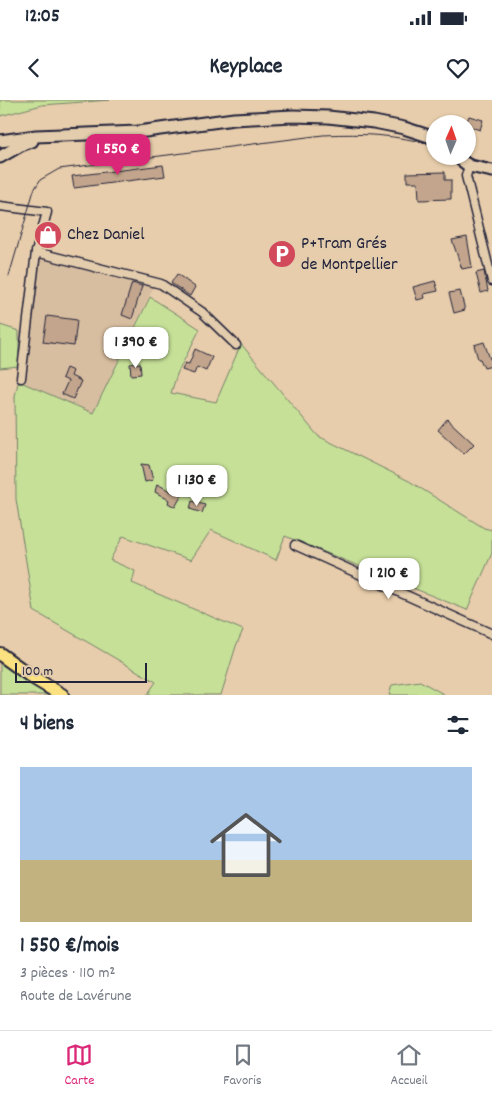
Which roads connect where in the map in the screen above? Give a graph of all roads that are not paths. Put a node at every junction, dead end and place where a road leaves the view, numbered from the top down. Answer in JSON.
{"nodes":[{"id":1,"x":426,"y":135,"type":"edge"},
{"id":2,"x":49,"y":136,"type":"junction"},
{"id":3,"x":0,"y":141,"type":"edge"},
{"id":4,"x":0,"y":157,"type":"edge"},
{"id":5,"x":469,"y":166,"type":"joint"},
{"id":6,"x":492,"y":171,"type":"edge"},
{"id":7,"x":0,"y":206,"type":"edge"},
{"id":8,"x":36,"y":252,"type":"junction"},
{"id":9,"x":492,"y":281,"type":"edge"},
{"id":10,"x":236,"y":345,"type":"dead end"},
{"id":11,"x":21,"y":378,"type":"dead end"},
{"id":12,"x":295,"y":545,"type":"dead end"},
{"id":13,"x":492,"y":634,"type":"edge"},
{"id":14,"x":0,"y":654,"type":"edge"},
{"id":15,"x":62,"y":695,"type":"edge"}],
"edges":[{"from":1,"to":2,"type":"main road"},
{"from":2,"to":3,"type":"main road"},
{"from":2,"to":4,"type":"main road"},
{"from":5,"to":6,"type":"main road"},
{"from":5,"to":9,"type":"street"},
{"from":7,"to":8,"type":"street"},
{"from":8,"to":10,"type":"street"},
{"from":8,"to":11,"type":"street"},
{"from":12,"to":13,"type":"street"},
{"from":14,"to":15,"type":"main road"}]}
